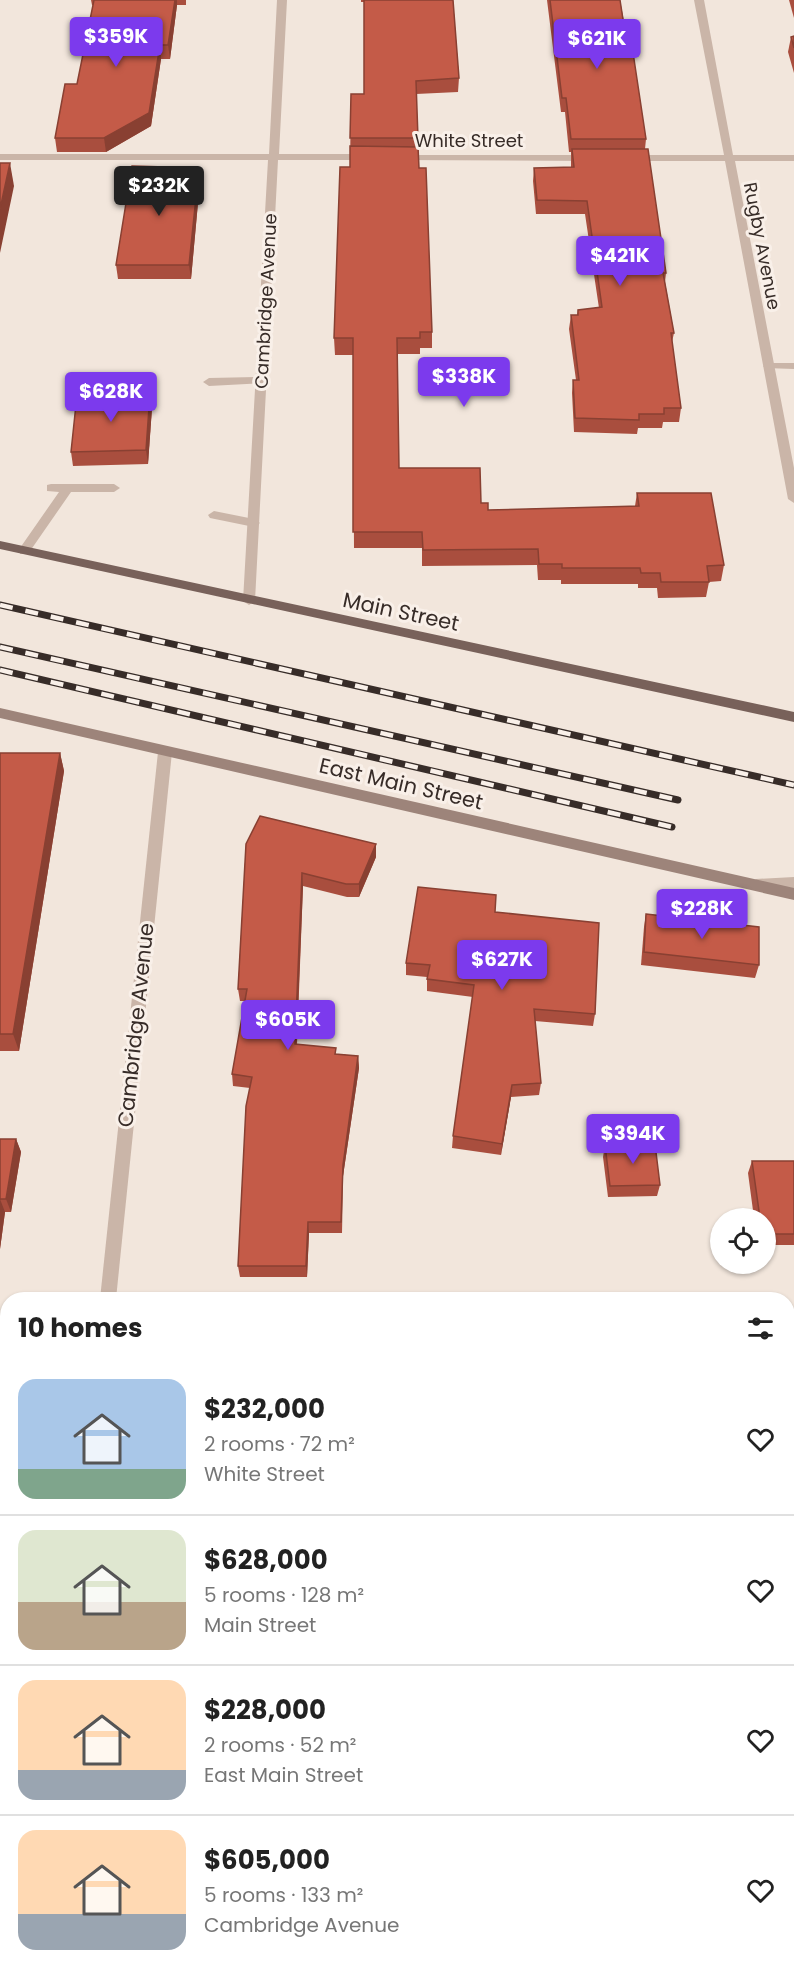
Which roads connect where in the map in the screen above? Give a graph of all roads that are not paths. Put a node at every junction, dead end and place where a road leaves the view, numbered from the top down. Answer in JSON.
{"nodes":[{"id":1,"x":282,"y":0,"type":"edge"},
{"id":2,"x":699,"y":0,"type":"edge"},
{"id":3,"x":0,"y":157,"type":"edge"},
{"id":4,"x":274,"y":157,"type":"junction"},
{"id":5,"x":597,"y":158,"type":"edge"},
{"id":6,"x":621,"y":158,"type":"edge"},
{"id":7,"x":728,"y":158,"type":"junction"},
{"id":8,"x":794,"y":158,"type":"edge"},
{"id":9,"x":768,"y":366,"type":"junction"},
{"id":10,"x":794,"y":366,"type":"edge"},
{"id":11,"x":209,"y":381,"type":"dead end"},
{"id":12,"x":261,"y":381,"type":"junction"},
{"id":13,"x":51,"y":488,"type":"dead end"},
{"id":14,"x":68,"y":488,"type":"junction"},
{"id":15,"x":114,"y":488,"type":"dead end"},
{"id":16,"x":794,"y":499,"type":"edge"},
{"id":17,"x":214,"y":515,"type":"dead end"},
{"id":18,"x":254,"y":523,"type":"junction"},
{"id":19,"x":0,"y":545,"type":"edge"},
{"id":20,"x":24,"y":551,"type":"junction"},
{"id":21,"x":249,"y":601,"type":"junction"},
{"id":22,"x":0,"y":713,"type":"edge"},
{"id":23,"x":794,"y":717,"type":"edge"},
{"id":24,"x":165,"y":752,"type":"junction"},
{"id":25,"x":794,"y":883,"type":"edge"},
{"id":26,"x":756,"y":885,"type":"junction"},
{"id":27,"x":794,"y":894,"type":"edge"},
{"id":28,"x":109,"y":1292,"type":"edge"}],
"edges":[{"from":1,"to":4,"type":"street","name":"Cambridge Avenue"},
{"from":2,"to":7,"type":"street","name":"Rugby Avenue"},
{"from":3,"to":4,"type":"street","name":"White Street"},
{"from":4,"to":5,"type":"street","name":"White Street"},
{"from":4,"to":12,"type":"street","name":"Cambridge Avenue"},
{"from":6,"to":7,"type":"street"},
{"from":7,"to":8,"type":"street"},
{"from":7,"to":9,"type":"street","name":"Rugby Avenue"},
{"from":9,"to":10,"type":"street"},
{"from":9,"to":16,"type":"street","name":"Rugby Avenue"},
{"from":11,"to":12,"type":"street"},
{"from":12,"to":18,"type":"street","name":"Cambridge Avenue"},
{"from":13,"to":14,"type":"street"},
{"from":14,"to":15,"type":"street"},
{"from":14,"to":20,"type":"street"},
{"from":17,"to":18,"type":"street"},
{"from":18,"to":21,"type":"street","name":"Cambridge Avenue"},
{"from":19,"to":20,"type":"main road","name":"Main Street"},
{"from":20,"to":21,"type":"main road","name":"Main Street"},
{"from":21,"to":23,"type":"main road","name":"Main Street"},
{"from":22,"to":24,"type":"street","name":"East Main Street"},
{"from":24,"to":26,"type":"street","name":"East Main Street"},
{"from":24,"to":28,"type":"street","name":"Cambridge Avenue"},
{"from":25,"to":26,"type":"street"},
{"from":26,"to":27,"type":"street","name":"East Main Street"}]}
